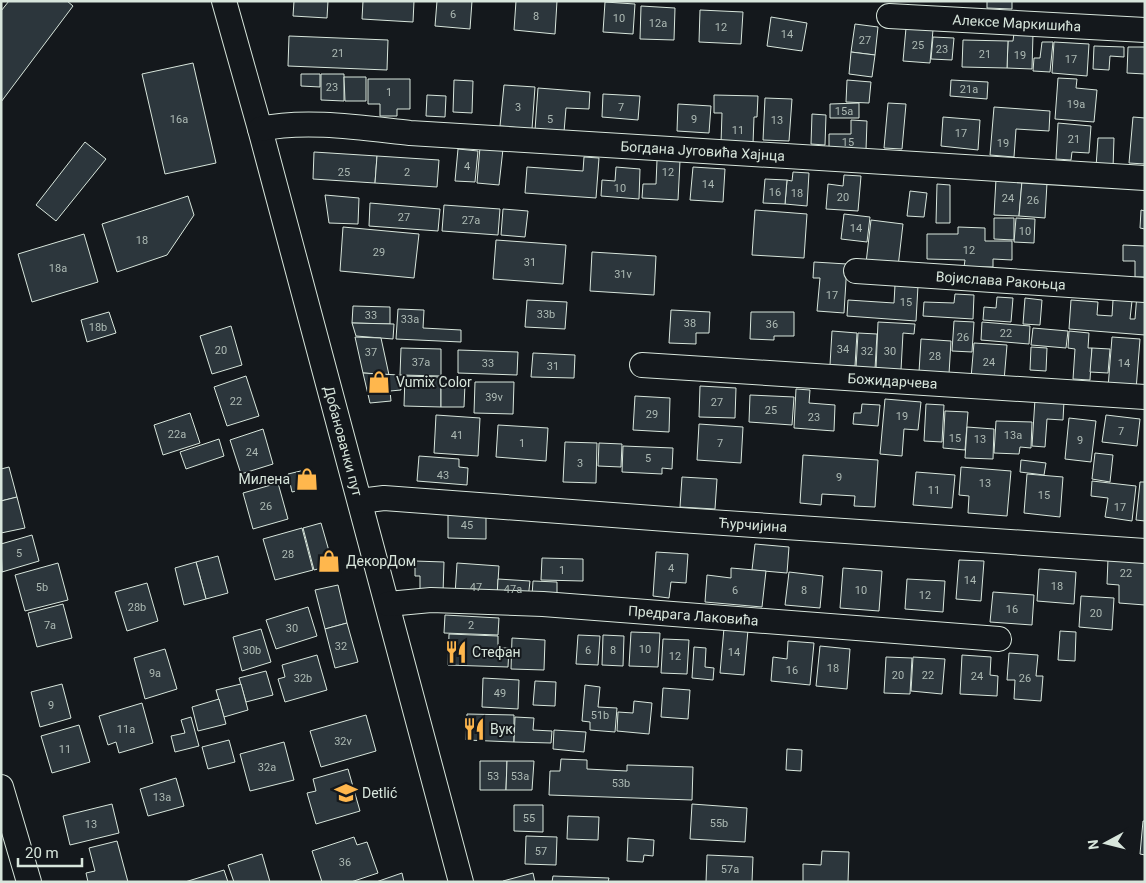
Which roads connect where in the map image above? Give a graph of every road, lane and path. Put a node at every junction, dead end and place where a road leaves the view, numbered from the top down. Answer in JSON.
{"nodes":[{"id":1,"x":224,"y":1,"type":"edge"},
{"id":2,"x":889,"y":16,"type":"dead end"},
{"id":3,"x":1145,"y":30,"type":"edge"},
{"id":4,"x":260,"y":128,"type":"junction"},
{"id":5,"x":1145,"y":178,"type":"edge"},
{"id":6,"x":856,"y":271,"type":"dead end"},
{"id":7,"x":1145,"y":290,"type":"edge"},
{"id":8,"x":642,"y":364,"type":"dead end"},
{"id":9,"x":1145,"y":397,"type":"edge"},
{"id":10,"x":360,"y":501,"type":"junction"},
{"id":11,"x":1145,"y":550,"type":"edge"},
{"id":12,"x":388,"y":604,"type":"junction"},
{"id":13,"x":999,"y":638,"type":"dead end"},
{"id":14,"x":1,"y":787,"type":"edge"},
{"id":15,"x":29,"y":882,"type":"edge"},
{"id":16,"x":461,"y":882,"type":"edge"}],
"edges":[{"from":1,"to":4,"type":"street","name":"Добановачки пут"},
{"from":2,"to":3,"type":"street","name":"Алексе Маркишића"},
{"from":4,"to":5,"type":"street","name":"Богдана Југовића Хајнца"},
{"from":4,"to":10,"type":"street","name":"Добановачки пут"},
{"from":6,"to":7,"type":"street","name":"Војислава Ракоњца"},
{"from":8,"to":9,"type":"street","name":"Божидарчева"},
{"from":10,"to":11,"type":"street","name":"Ћурчијина"},
{"from":10,"to":12,"type":"street","name":"Добановачки пут"},
{"from":12,"to":13,"type":"street","name":"Предрага Лаковића"},
{"from":12,"to":16,"type":"street","name":"Добановачки пут"},
{"from":14,"to":15,"type":"street"}]}
